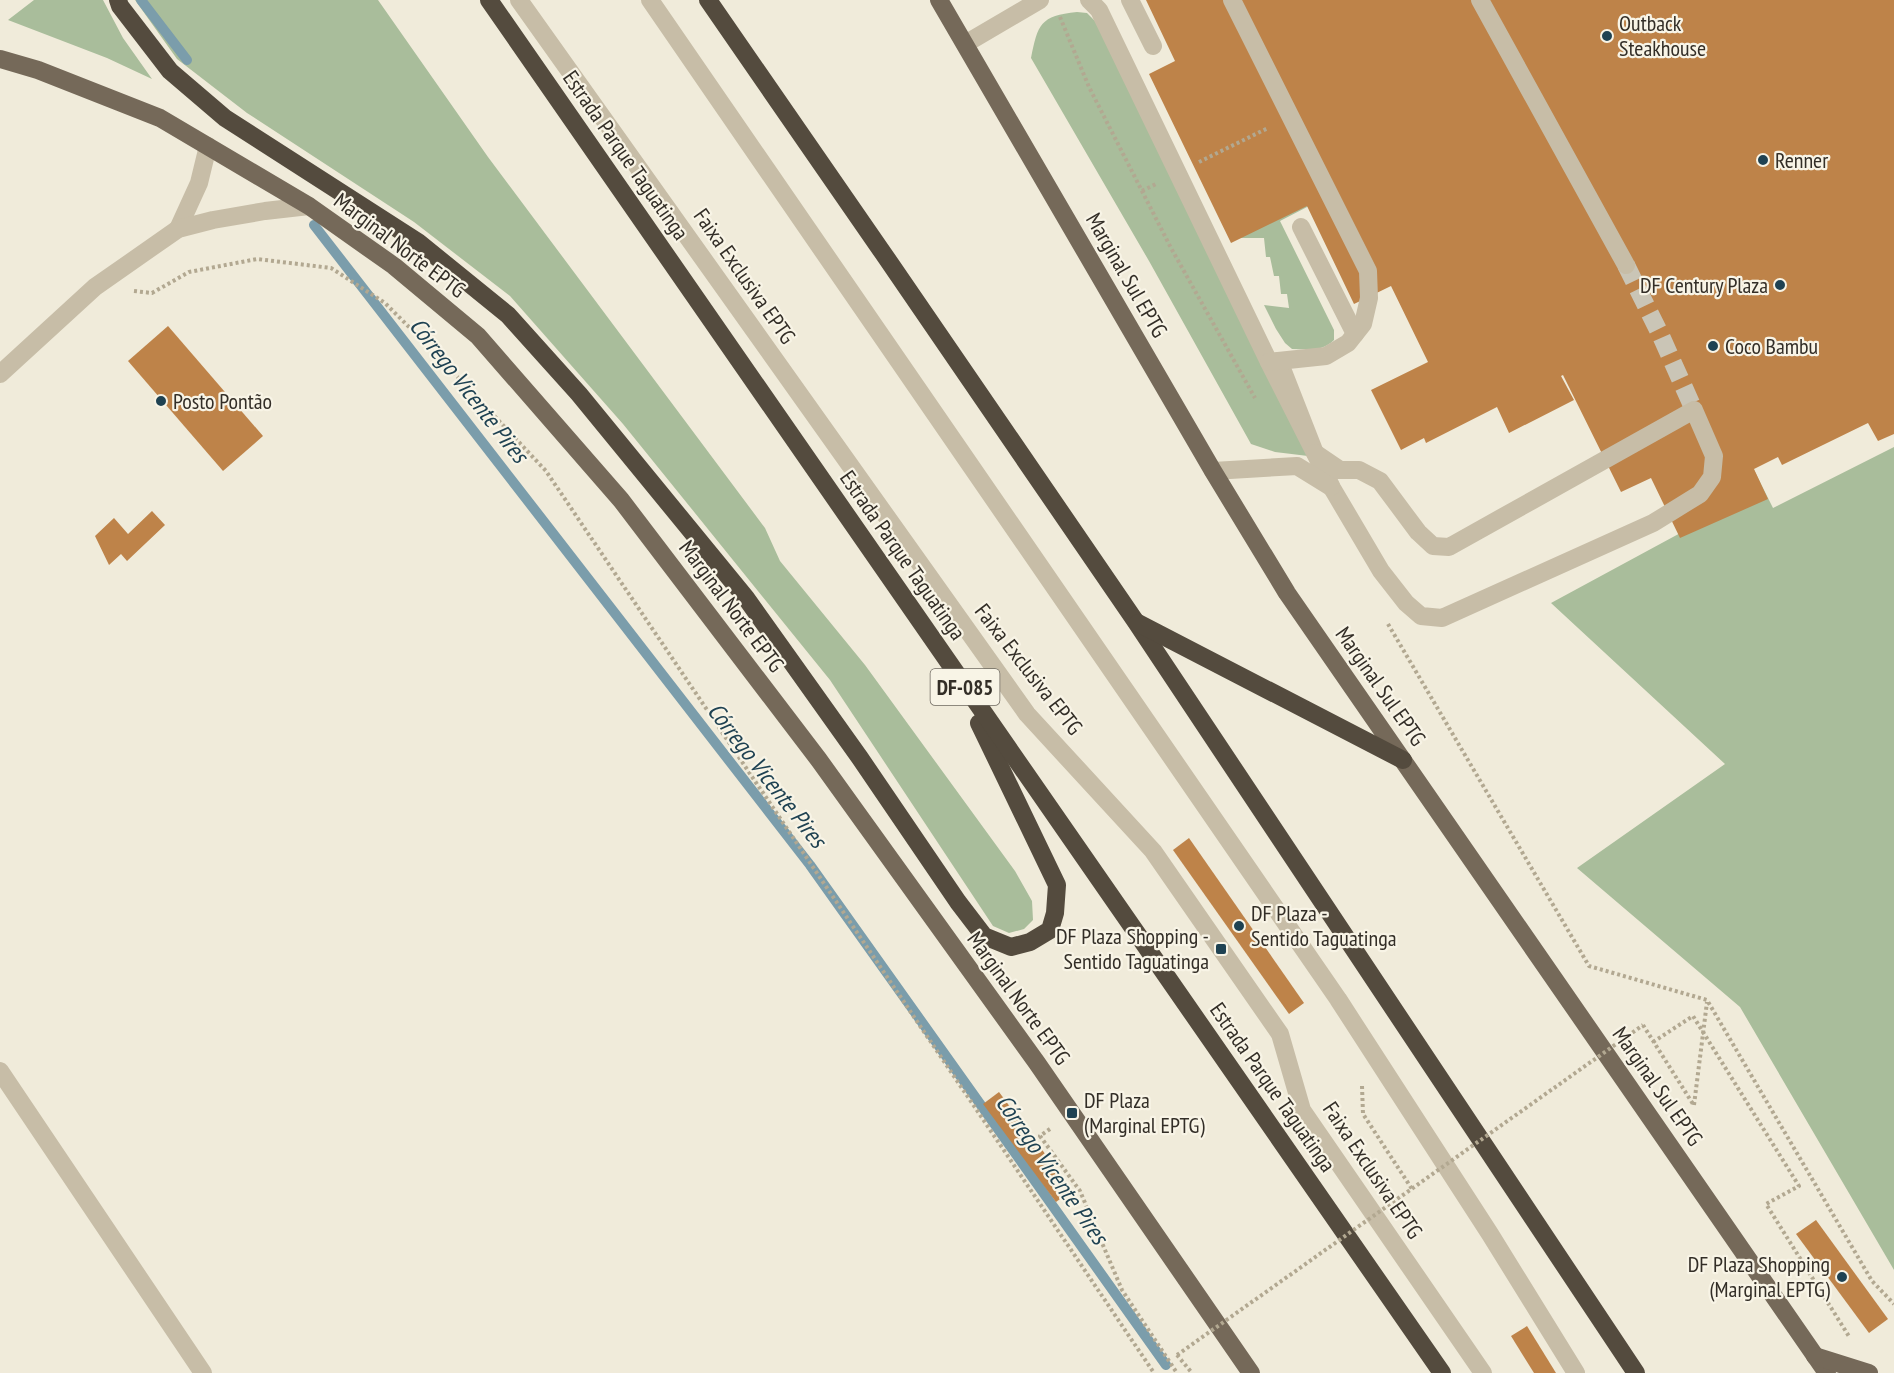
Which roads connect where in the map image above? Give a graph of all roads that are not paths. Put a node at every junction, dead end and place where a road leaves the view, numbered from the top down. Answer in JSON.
{"nodes":[{"id":1,"x":118,"y":0,"type":"edge"},
{"id":2,"x":489,"y":0,"type":"edge"},
{"id":3,"x":519,"y":0,"type":"edge"},
{"id":4,"x":650,"y":0,"type":"edge"},
{"id":5,"x":708,"y":0,"type":"edge"},
{"id":6,"x":939,"y":0,"type":"edge"},
{"id":7,"x":1040,"y":0,"type":"edge"},
{"id":8,"x":1089,"y":0,"type":"edge"},
{"id":9,"x":1130,"y":0,"type":"edge"},
{"id":10,"x":1232,"y":0,"type":"edge"},
{"id":11,"x":1480,"y":0,"type":"edge"},
{"id":12,"x":965,"y":44,"type":"junction"},
{"id":13,"x":1153,"y":46,"type":"dead end"},
{"id":14,"x":0,"y":59,"type":"edge"},
{"id":15,"x":208,"y":146,"type":"junction"},
{"id":16,"x":309,"y":206,"type":"junction"},
{"id":17,"x":1300,"y":227,"type":"dead end"},
{"id":18,"x":178,"y":229,"type":"junction"},
{"id":19,"x":1626,"y":265,"type":"tunnel mouth"},
{"id":20,"x":1355,"y":334,"type":"junction"},
{"id":21,"x":1274,"y":362,"type":"junction"},
{"id":22,"x":0,"y":374,"type":"edge"},
{"id":23,"x":1315,"y":453,"type":"junction"},
{"id":24,"x":1213,"y":471,"type":"junction"},
{"id":25,"x":1332,"y":488,"type":"junction"},
{"id":26,"x":1136,"y":622,"type":"junction"},
{"id":27,"x":957,"y":675,"type":"junction"},
{"id":28,"x":1403,"y":760,"type":"junction"},
{"id":29,"x":0,"y":1071,"type":"edge"},
{"id":30,"x":1815,"y":1356,"type":"junction"},
{"id":31,"x":198,"y":1371,"type":"edge"},
{"id":32,"x":1251,"y":1373,"type":"edge"},
{"id":33,"x":1442,"y":1373,"type":"edge"},
{"id":34,"x":1483,"y":1373,"type":"edge"},
{"id":35,"x":1576,"y":1373,"type":"edge"},
{"id":36,"x":1636,"y":1373,"type":"edge"},
{"id":37,"x":1827,"y":1373,"type":"edge"},
{"id":38,"x":1869,"y":1373,"type":"edge"}],
"edges":[{"from":1,"to":27,"type":"highway"},
{"from":2,"to":27,"type":"highway","name":"Estrada Parque Taguatinga","number":"DF-085"},
{"from":3,"to":34,"type":"street","name":"Faixa Exclusiva EPTG"},
{"from":4,"to":35,"type":"street"},
{"from":5,"to":26,"type":"highway"},
{"from":6,"to":12,"type":"main road","name":"Marginal Sul EPTG"},
{"from":7,"to":12,"type":"street"},
{"from":8,"to":21,"type":"street"},
{"from":9,"to":13,"type":"street"},
{"from":10,"to":20,"type":"street"},
{"from":11,"to":19,"type":"street"},
{"from":12,"to":24,"type":"main road","name":"Marginal Sul EPTG"},
{"from":14,"to":15,"type":"main road","name":"Marginal Norte EPTG"},
{"from":15,"to":16,"type":"main road","name":"Marginal Norte EPTG"},
{"from":15,"to":18,"type":"street"},
{"from":16,"to":18,"type":"street"},
{"from":16,"to":32,"type":"main road","name":"Marginal Norte EPTG"},
{"from":17,"to":20,"type":"street"},
{"from":18,"to":22,"type":"street"},
{"from":20,"to":21,"type":"street"},
{"from":21,"to":23,"type":"street"},
{"from":23,"to":25,"type":"street"},
{"from":23,"to":25,"type":"street"},
{"from":24,"to":25,"type":"street"},
{"from":24,"to":28,"type":"main road","name":"Marginal Sul EPTG"},
{"from":26,"to":28,"type":"highway"},
{"from":26,"to":36,"type":"highway"},
{"from":27,"to":33,"type":"highway","name":"Estrada Parque Taguatinga","number":"DF-085"},
{"from":28,"to":30,"type":"main road","name":"Marginal Sul EPTG"},
{"from":29,"to":31,"type":"street"},
{"from":30,"to":37,"type":"main road","name":"Marginal Sul EPTG"},
{"from":30,"to":38,"type":"main road"}]}
